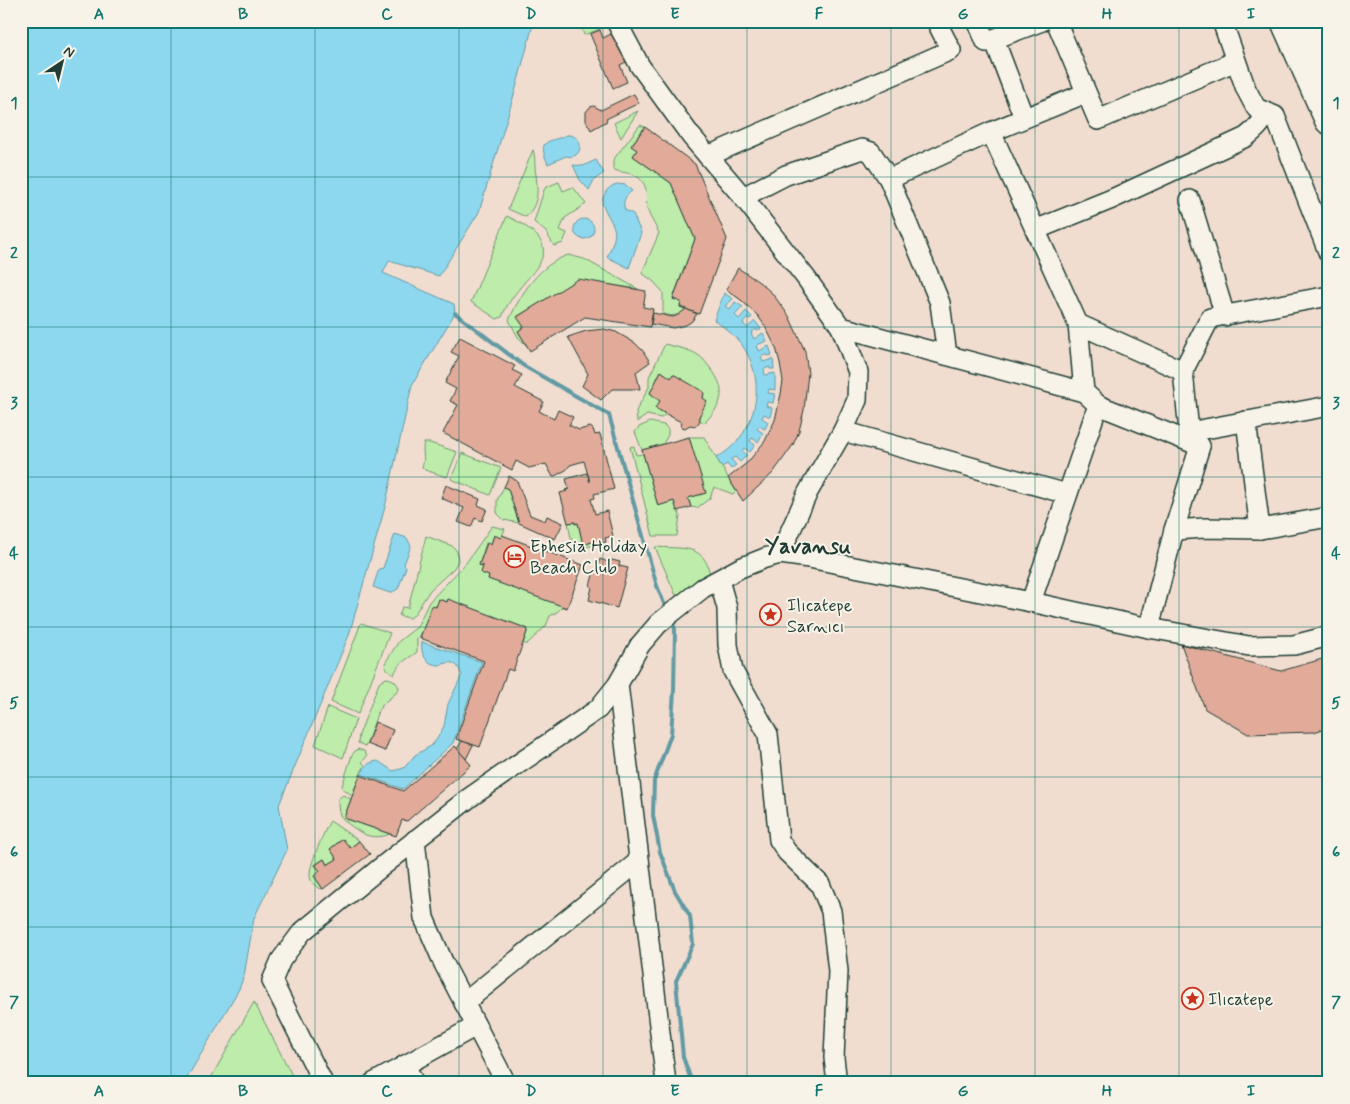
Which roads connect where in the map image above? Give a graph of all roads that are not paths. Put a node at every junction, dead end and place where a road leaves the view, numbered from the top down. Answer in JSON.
{"nodes":[{"id":1,"x":616,"y":21,"type":"edge"},
{"id":2,"x":936,"y":21,"type":"edge"},
{"id":3,"x":977,"y":21,"type":"edge"},
{"id":4,"x":1042,"y":21,"type":"edge"},
{"id":5,"x":1056,"y":21,"type":"edge"},
{"id":6,"x":1222,"y":21,"type":"edge"},
{"id":7,"x":1285,"y":21,"type":"edge"},
{"id":8,"x":1311,"y":21,"type":"edge"},
{"id":9,"x":994,"y":39,"type":"junction"},
{"id":10,"x":1236,"y":61,"type":"junction"},
{"id":11,"x":1329,"y":61,"type":"edge"},
{"id":12,"x":1086,"y":93,"type":"junction"},
{"id":13,"x":1266,"y":112,"type":"junction"},
{"id":14,"x":1024,"y":118,"type":"junction"},
{"id":15,"x":1329,"y":120,"type":"edge"},
{"id":16,"x":990,"y":132,"type":"junction"},
{"id":17,"x":708,"y":156,"type":"junction"},
{"id":18,"x":889,"y":179,"type":"junction"},
{"id":19,"x":743,"y":197,"type":"junction"},
{"id":20,"x":1190,"y":200,"type":"dead end"},
{"id":21,"x":1035,"y":230,"type":"junction"},
{"id":22,"x":1329,"y":254,"type":"edge"},
{"id":23,"x":1329,"y":296,"type":"edge"},
{"id":24,"x":1225,"y":316,"type":"junction"},
{"id":25,"x":1078,"y":324,"type":"junction"},
{"id":26,"x":841,"y":327,"type":"junction"},
{"id":27,"x":947,"y":355,"type":"junction"},
{"id":28,"x":1183,"y":370,"type":"junction"},
{"id":29,"x":1084,"y":392,"type":"junction"},
{"id":30,"x":1098,"y":405,"type":"junction"},
{"id":31,"x":1329,"y":406,"type":"edge"},
{"id":32,"x":1246,"y":422,"type":"junction"},
{"id":33,"x":844,"y":431,"type":"junction"},
{"id":34,"x":1194,"y":439,"type":"junction"},
{"id":35,"x":1067,"y":494,"type":"junction"},
{"id":36,"x":1329,"y":518,"type":"edge"},
{"id":37,"x":1260,"y":529,"type":"junction"},
{"id":38,"x":1174,"y":530,"type":"junction"},
{"id":39,"x":780,"y":554,"type":"junction"},
{"id":40,"x":719,"y":580,"type":"junction"},
{"id":41,"x":1031,"y":602,"type":"junction"},
{"id":42,"x":1149,"y":628,"type":"junction"},
{"id":43,"x":1329,"y":636,"type":"edge"},
{"id":44,"x":618,"y":684,"type":"junction"},
{"id":45,"x":415,"y":840,"type":"junction"},
{"id":46,"x":639,"y":861,"type":"junction"},
{"id":47,"x":464,"y":1003,"type":"junction"},
{"id":48,"x":476,"y":1026,"type":"junction"},
{"id":49,"x":405,"y":1065,"type":"junction"},
{"id":50,"x":322,"y":1083,"type":"edge"},
{"id":51,"x":373,"y":1083,"type":"edge"},
{"id":52,"x":414,"y":1083,"type":"edge"},
{"id":53,"x":506,"y":1083,"type":"edge"},
{"id":54,"x":666,"y":1083,"type":"edge"},
{"id":55,"x":837,"y":1083,"type":"edge"}],
"edges":[{"from":1,"to":17,"type":"street"},
{"from":2,"to":17,"type":"street"},
{"from":3,"to":9,"type":"street"},
{"from":4,"to":9,"type":"street"},
{"from":5,"to":12,"type":"street"},
{"from":6,"to":10,"type":"street"},
{"from":7,"to":15,"type":"highway"},
{"from":8,"to":11,"type":"highway"},
{"from":9,"to":14,"type":"street"},
{"from":10,"to":12,"type":"street"},
{"from":10,"to":13,"type":"street"},
{"from":12,"to":14,"type":"street"},
{"from":13,"to":21,"type":"street"},
{"from":13,"to":22,"type":"street"},
{"from":14,"to":16,"type":"street"},
{"from":16,"to":18,"type":"street"},
{"from":16,"to":21,"type":"street"},
{"from":17,"to":19,"type":"street"},
{"from":18,"to":19,"type":"street"},
{"from":18,"to":27,"type":"street"},
{"from":19,"to":26,"type":"street"},
{"from":20,"to":24,"type":"street"},
{"from":21,"to":25,"type":"street"},
{"from":23,"to":24,"type":"street"},
{"from":24,"to":28,"type":"street"},
{"from":25,"to":28,"type":"street"},
{"from":25,"to":29,"type":"street"},
{"from":26,"to":27,"type":"street"},
{"from":26,"to":33,"type":"street"},
{"from":27,"to":29,"type":"street"},
{"from":28,"to":34,"type":"street"},
{"from":29,"to":30,"type":"street"},
{"from":30,"to":34,"type":"street"},
{"from":30,"to":35,"type":"street"},
{"from":31,"to":32,"type":"street"},
{"from":32,"to":34,"type":"street"},
{"from":32,"to":37,"type":"street"},
{"from":33,"to":35,"type":"street"},
{"from":33,"to":39,"type":"street"},
{"from":34,"to":38,"type":"street"},
{"from":35,"to":41,"type":"street"},
{"from":36,"to":37,"type":"street"},
{"from":37,"to":38,"type":"street"},
{"from":38,"to":42,"type":"street"},
{"from":39,"to":40,"type":"street"},
{"from":39,"to":41,"type":"street"},
{"from":40,"to":44,"type":"street"},
{"from":40,"to":55,"type":"street"},
{"from":41,"to":42,"type":"street"},
{"from":42,"to":43,"type":"street"},
{"from":44,"to":45,"type":"street"},
{"from":44,"to":46,"type":"street"},
{"from":45,"to":47,"type":"street"},
{"from":45,"to":50,"type":"street"},
{"from":46,"to":47,"type":"street"},
{"from":46,"to":54,"type":"street"},
{"from":47,"to":48,"type":"street"},
{"from":48,"to":49,"type":"street"},
{"from":48,"to":53,"type":"street"},
{"from":49,"to":51,"type":"street"},
{"from":49,"to":52,"type":"street"}]}
